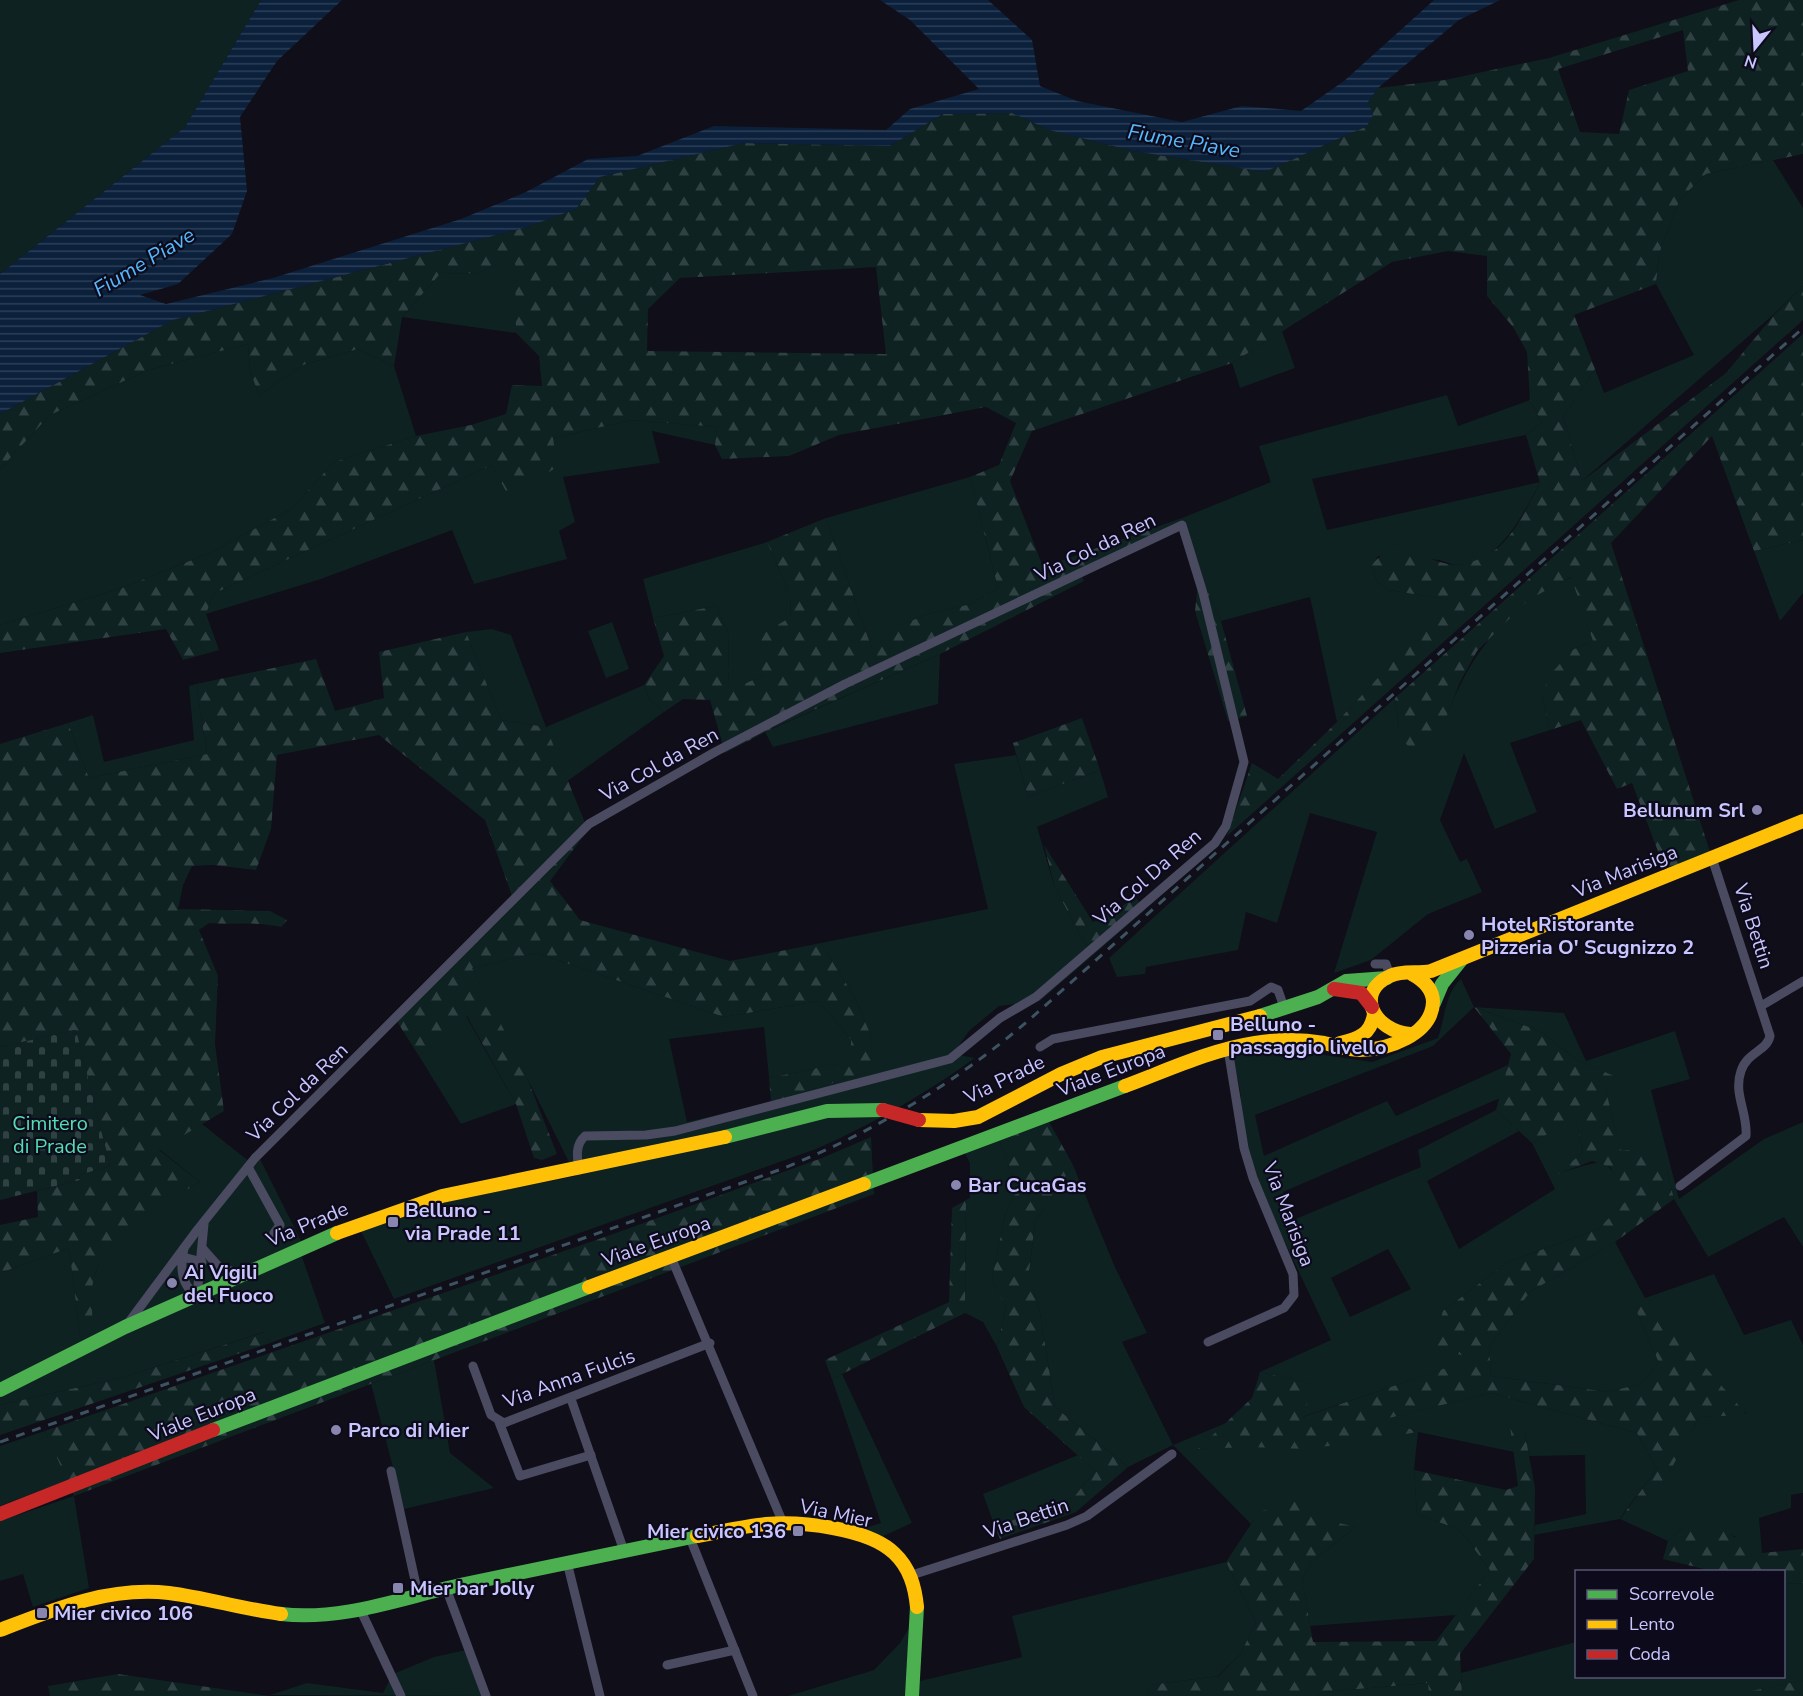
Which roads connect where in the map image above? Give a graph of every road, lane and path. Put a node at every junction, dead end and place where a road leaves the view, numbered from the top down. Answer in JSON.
{"nodes":[{"id":1,"x":1182,"y":525,"type":"joint"},
{"id":2,"x":1803,"y":821,"type":"edge"},
{"id":3,"x":1712,"y":858,"type":"junction"},
{"id":4,"x":1462,"y":959,"type":"junction"},
{"id":5,"x":1375,"y":964,"type":"dead end"},
{"id":6,"x":1412,"y":975,"type":"junction"},
{"id":7,"x":1388,"y":977,"type":"junction"},
{"id":8,"x":1803,"y":981,"type":"edge"},
{"id":9,"x":1332,"y":989,"type":"junction"},
{"id":10,"x":1434,"y":1003,"type":"junction"},
{"id":11,"x":1761,"y":1006,"type":"junction"},
{"id":12,"x":1285,"y":1010,"type":"junction"},
{"id":13,"x":1373,"y":1010,"type":"junction"},
{"id":14,"x":1411,"y":1034,"type":"junction"},
{"id":15,"x":1334,"y":1045,"type":"junction"},
{"id":16,"x":1040,"y":1047,"type":"dead end"},
{"id":17,"x":1228,"y":1049,"type":"junction"},
{"id":18,"x":248,"y":1167,"type":"junction"},
{"id":19,"x":579,"y":1170,"type":"junction"},
{"id":20,"x":1680,"y":1186,"type":"dead end"},
{"id":21,"x":204,"y":1224,"type":"junction"},
{"id":22,"x":274,"y":1233,"type":"dead end"},
{"id":23,"x":185,"y":1246,"type":"junction"},
{"id":24,"x":203,"y":1248,"type":"junction"},
{"id":25,"x":671,"y":1257,"type":"junction"},
{"id":26,"x":182,"y":1259,"type":"junction"},
{"id":27,"x":202,"y":1262,"type":"junction"},
{"id":28,"x":172,"y":1263,"type":"junction"},
{"id":29,"x":248,"y":1272,"type":"junction"},
{"id":30,"x":197,"y":1296,"type":"junction"},
{"id":31,"x":125,"y":1328,"type":"junction"},
{"id":32,"x":1208,"y":1342,"type":"dead end"},
{"id":33,"x":710,"y":1343,"type":"junction"},
{"id":34,"x":473,"y":1366,"type":"dead end"},
{"id":35,"x":0,"y":1390,"type":"edge"},
{"id":36,"x":571,"y":1399,"type":"junction"},
{"id":37,"x":499,"y":1422,"type":"junction"},
{"id":38,"x":1172,"y":1454,"type":"dead end"},
{"id":39,"x":591,"y":1455,"type":"junction"},
{"id":40,"x":391,"y":1471,"type":"dead end"},
{"id":41,"x":0,"y":1514,"type":"edge"},
{"id":42,"x":783,"y":1522,"type":"junction"},
{"id":43,"x":690,"y":1538,"type":"junction"},
{"id":44,"x":624,"y":1551,"type":"junction"},
{"id":45,"x":567,"y":1562,"type":"junction"},
{"id":46,"x":912,"y":1575,"type":"junction"},
{"id":47,"x":446,"y":1588,"type":"junction"},
{"id":48,"x":418,"y":1594,"type":"junction"},
{"id":49,"x":361,"y":1611,"type":"junction"},
{"id":50,"x":0,"y":1630,"type":"edge"},
{"id":51,"x":735,"y":1650,"type":"junction"},
{"id":52,"x":667,"y":1665,"type":"dead end"},
{"id":53,"x":401,"y":1696,"type":"edge"},
{"id":54,"x":486,"y":1696,"type":"edge"},
{"id":55,"x":600,"y":1696,"type":"edge"},
{"id":56,"x":753,"y":1696,"type":"edge"},
{"id":57,"x":912,"y":1696,"type":"edge"}],
"edges":[{"from":1,"to":18,"type":"street","name":"Via Col da Ren"},
{"from":1,"to":19,"type":"street","name":"Via Col Da Ren"},
{"from":2,"to":3,"type":"main road","name":"Via Marisiga"},
{"from":3,"to":4,"type":"main road","name":"Via Marisiga"},
{"from":3,"to":11,"type":"street","name":"Via Bettin"},
{"from":4,"to":6,"type":"main road","name":"Via Marisiga"},
{"from":4,"to":10,"type":"main road","name":"Via Marisiga"},
{"from":5,"to":7,"type":"street"},
{"from":6,"to":7,"type":"main road","name":"Via Marisiga"},
{"from":6,"to":10,"type":"main road"},
{"from":7,"to":9,"type":"main road","name":"Via Prade"},
{"from":7,"to":13,"type":"main road"},
{"from":8,"to":11,"type":"street","name":"Via Bettin"},
{"from":9,"to":12,"type":"main road","name":"Via Prade"},
{"from":9,"to":13,"type":"main road"},
{"from":10,"to":14,"type":"main road","name":"Via Marisiga"},
{"from":11,"to":20,"type":"street","name":"Via Bettin"},
{"from":12,"to":16,"type":"street"},
{"from":12,"to":19,"type":"main road","name":"Via Prade","bridge":true},
{"from":13,"to":14,"type":"main road"},
{"from":13,"to":15,"type":"main road","name":"Viale Europa"},
{"from":14,"to":15,"type":"main road","name":"Viale Europa"},
{"from":15,"to":17,"type":"main road","name":"Viale Europa"},
{"from":17,"to":25,"type":"main road","name":"Viale Europa"},
{"from":17,"to":32,"type":"street","name":"Via Marisiga"},
{"from":18,"to":21,"type":"street","name":"Via Col da Ren"},
{"from":18,"to":22,"type":"street","name":"Via Col da Ren"},
{"from":19,"to":29,"type":"main road","name":"Via Prade"},
{"from":21,"to":23,"type":"street","name":"Via Col da Ren"},
{"from":21,"to":24,"type":"street"},
{"from":23,"to":26,"type":"street","name":"Via Col da Ren"},
{"from":23,"to":28,"type":"street","name":"Via Col da Ren"},
{"from":24,"to":27,"type":"street"},
{"from":24,"to":29,"type":"street"},
{"from":25,"to":33,"type":"street"},
{"from":25,"to":41,"type":"main road","name":"Viale Europa"},
{"from":26,"to":27,"type":"street"},
{"from":26,"to":28,"type":"street"},
{"from":26,"to":30,"type":"street","name":"Via Col da Ren"},
{"from":27,"to":30,"type":"street"},
{"from":28,"to":31,"type":"street","name":"Via Col da Ren"},
{"from":29,"to":30,"type":"main road","name":"Via Prade"},
{"from":30,"to":31,"type":"main road","name":"Via Prade"},
{"from":31,"to":35,"type":"main road","name":"Via Prade"},
{"from":33,"to":36,"type":"street","name":"Via Anna Fulcis"},
{"from":33,"to":42,"type":"street"},
{"from":34,"to":37,"type":"street","name":"Via Anna Fulcis"},
{"from":36,"to":37,"type":"street","name":"Via Anna Fulcis"},
{"from":36,"to":39,"type":"street"},
{"from":37,"to":39,"type":"street"},
{"from":38,"to":46,"type":"street","name":"Via Bettin"},
{"from":39,"to":44,"type":"street"},
{"from":40,"to":48,"type":"street"},
{"from":42,"to":43,"type":"main road","name":"Via Mier"},
{"from":42,"to":46,"type":"main road","name":"Via Mier"},
{"from":43,"to":44,"type":"main road","name":"Via Mier"},
{"from":43,"to":51,"type":"street"},
{"from":44,"to":45,"type":"main road","name":"Via Mier"},
{"from":45,"to":47,"type":"main road","name":"Via Mier"},
{"from":45,"to":55,"type":"street"},
{"from":46,"to":57,"type":"main road"},
{"from":47,"to":48,"type":"main road","name":"Via Mier"},
{"from":47,"to":54,"type":"street"},
{"from":48,"to":49,"type":"main road","name":"Via Mier"},
{"from":49,"to":50,"type":"main road","name":"Via Mier"},
{"from":49,"to":53,"type":"street"},
{"from":51,"to":52,"type":"street"},
{"from":51,"to":56,"type":"street"}]}
